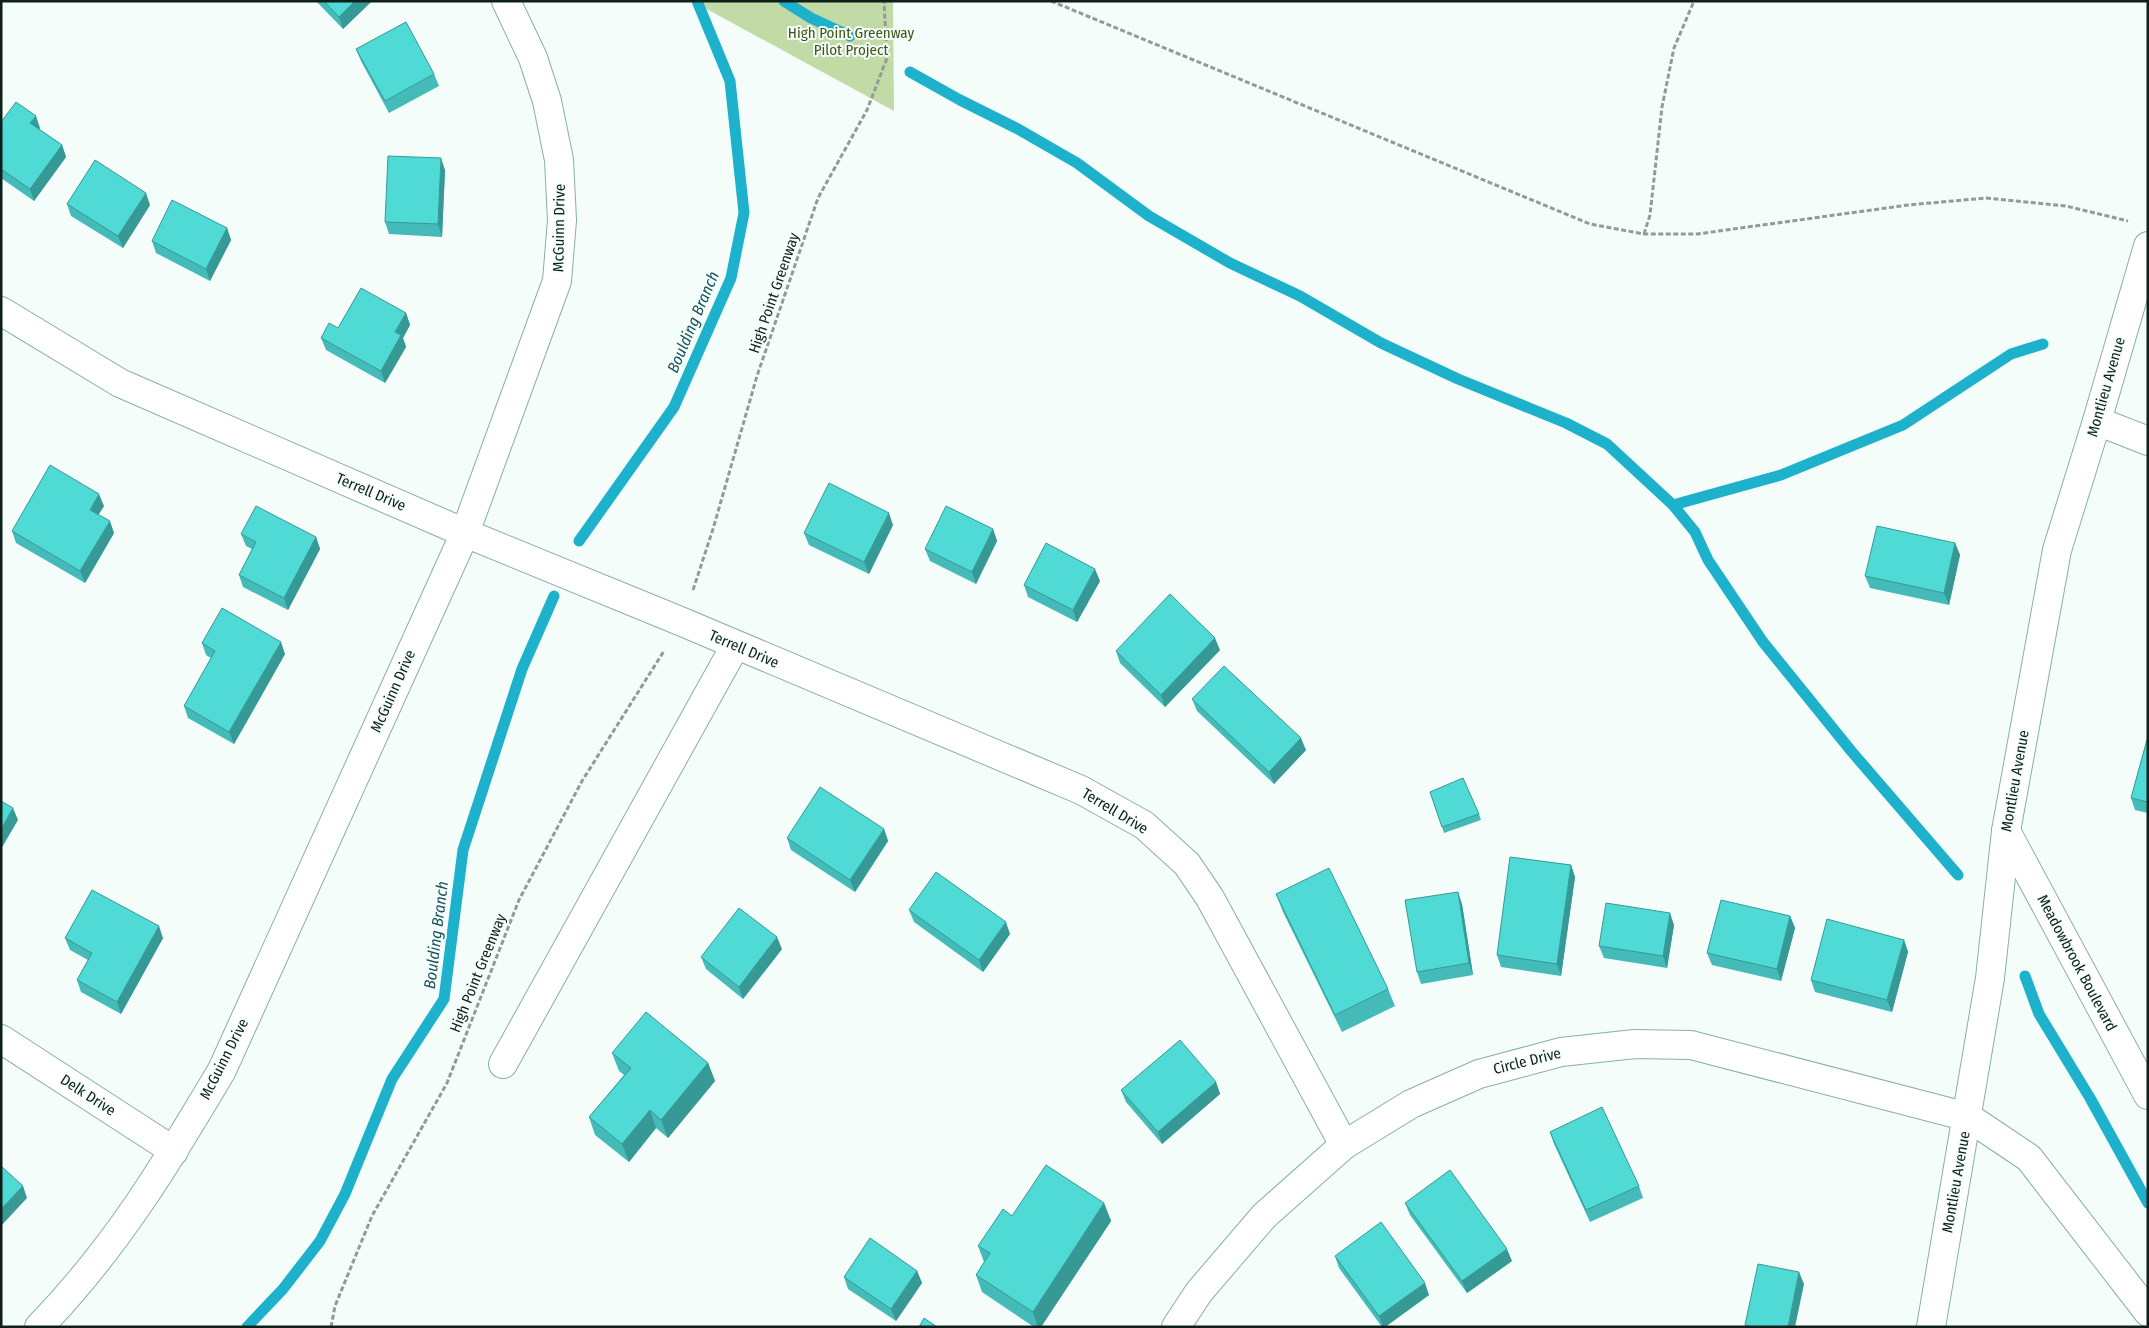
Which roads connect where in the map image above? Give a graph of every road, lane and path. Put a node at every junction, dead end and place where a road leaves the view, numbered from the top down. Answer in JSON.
{"nodes":[{"id":1,"x":506,"y":1,"type":"edge"},
{"id":2,"x":884,"y":1,"type":"edge"},
{"id":3,"x":1051,"y":1,"type":"edge"},
{"id":4,"x":1694,"y":1,"type":"edge"},
{"id":5,"x":1644,"y":234,"type":"junction"},
{"id":6,"x":2141,"y":235,"type":"edge"},
{"id":7,"x":1,"y":311,"type":"edge"},
{"id":8,"x":2097,"y":421,"type":"junction"},
{"id":9,"x":2148,"y":441,"type":"edge"},
{"id":10,"x":465,"y":533,"type":"junction"},
{"id":11,"x":692,"y":591,"type":"dead end"},
{"id":12,"x":667,"y":646,"type":"dead end"},
{"id":13,"x":734,"y":646,"type":"junction"},
{"id":14,"x":2006,"y":830,"type":"junction"},
{"id":15,"x":1,"y":1039,"type":"edge"},
{"id":16,"x":503,"y":1064,"type":"dead end"},
{"id":17,"x":2148,"y":1095,"type":"edge"},
{"id":18,"x":1968,"y":1118,"type":"junction"},
{"id":19,"x":1344,"y":1145,"type":"junction"},
{"id":20,"x":174,"y":1151,"type":"junction"},
{"id":21,"x":2148,"y":1312,"type":"edge"},
{"id":22,"x":39,"y":1327,"type":"edge"},
{"id":23,"x":331,"y":1327,"type":"edge"},
{"id":24,"x":1176,"y":1327,"type":"edge"},
{"id":25,"x":1931,"y":1327,"type":"edge"}],
"edges":[{"from":1,"to":10,"type":"street","name":"McGuinn Drive"},
{"from":2,"to":11,"type":"path","name":"High Point Greenway"},
{"from":3,"to":5,"type":"path"},
{"from":4,"to":5,"type":"path"},
{"from":5,"to":6,"type":"path"},
{"from":6,"to":8,"type":"street","name":"Montlieu Avenue"},
{"from":7,"to":10,"type":"street","name":"Terrell Drive"},
{"from":8,"to":9,"type":"street"},
{"from":8,"to":14,"type":"street","name":"Montlieu Avenue"},
{"from":10,"to":13,"type":"street","name":"Terrell Drive"},
{"from":10,"to":20,"type":"street","name":"McGuinn Drive"},
{"from":12,"to":23,"type":"path","name":"High Point Greenway"},
{"from":13,"to":16,"type":"street"},
{"from":13,"to":19,"type":"street","name":"Terrell Drive"},
{"from":14,"to":17,"type":"street","name":"Meadowbrook Boulevard"},
{"from":14,"to":18,"type":"street","name":"Montlieu Avenue"},
{"from":15,"to":20,"type":"street","name":"Delk Drive"},
{"from":18,"to":19,"type":"street","name":"Circle Drive"},
{"from":18,"to":21,"type":"street"},
{"from":18,"to":25,"type":"street","name":"Montlieu Avenue"},
{"from":19,"to":24,"type":"street","name":"Circle Drive"},
{"from":20,"to":22,"type":"street","name":"McGuinn Drive"}]}
